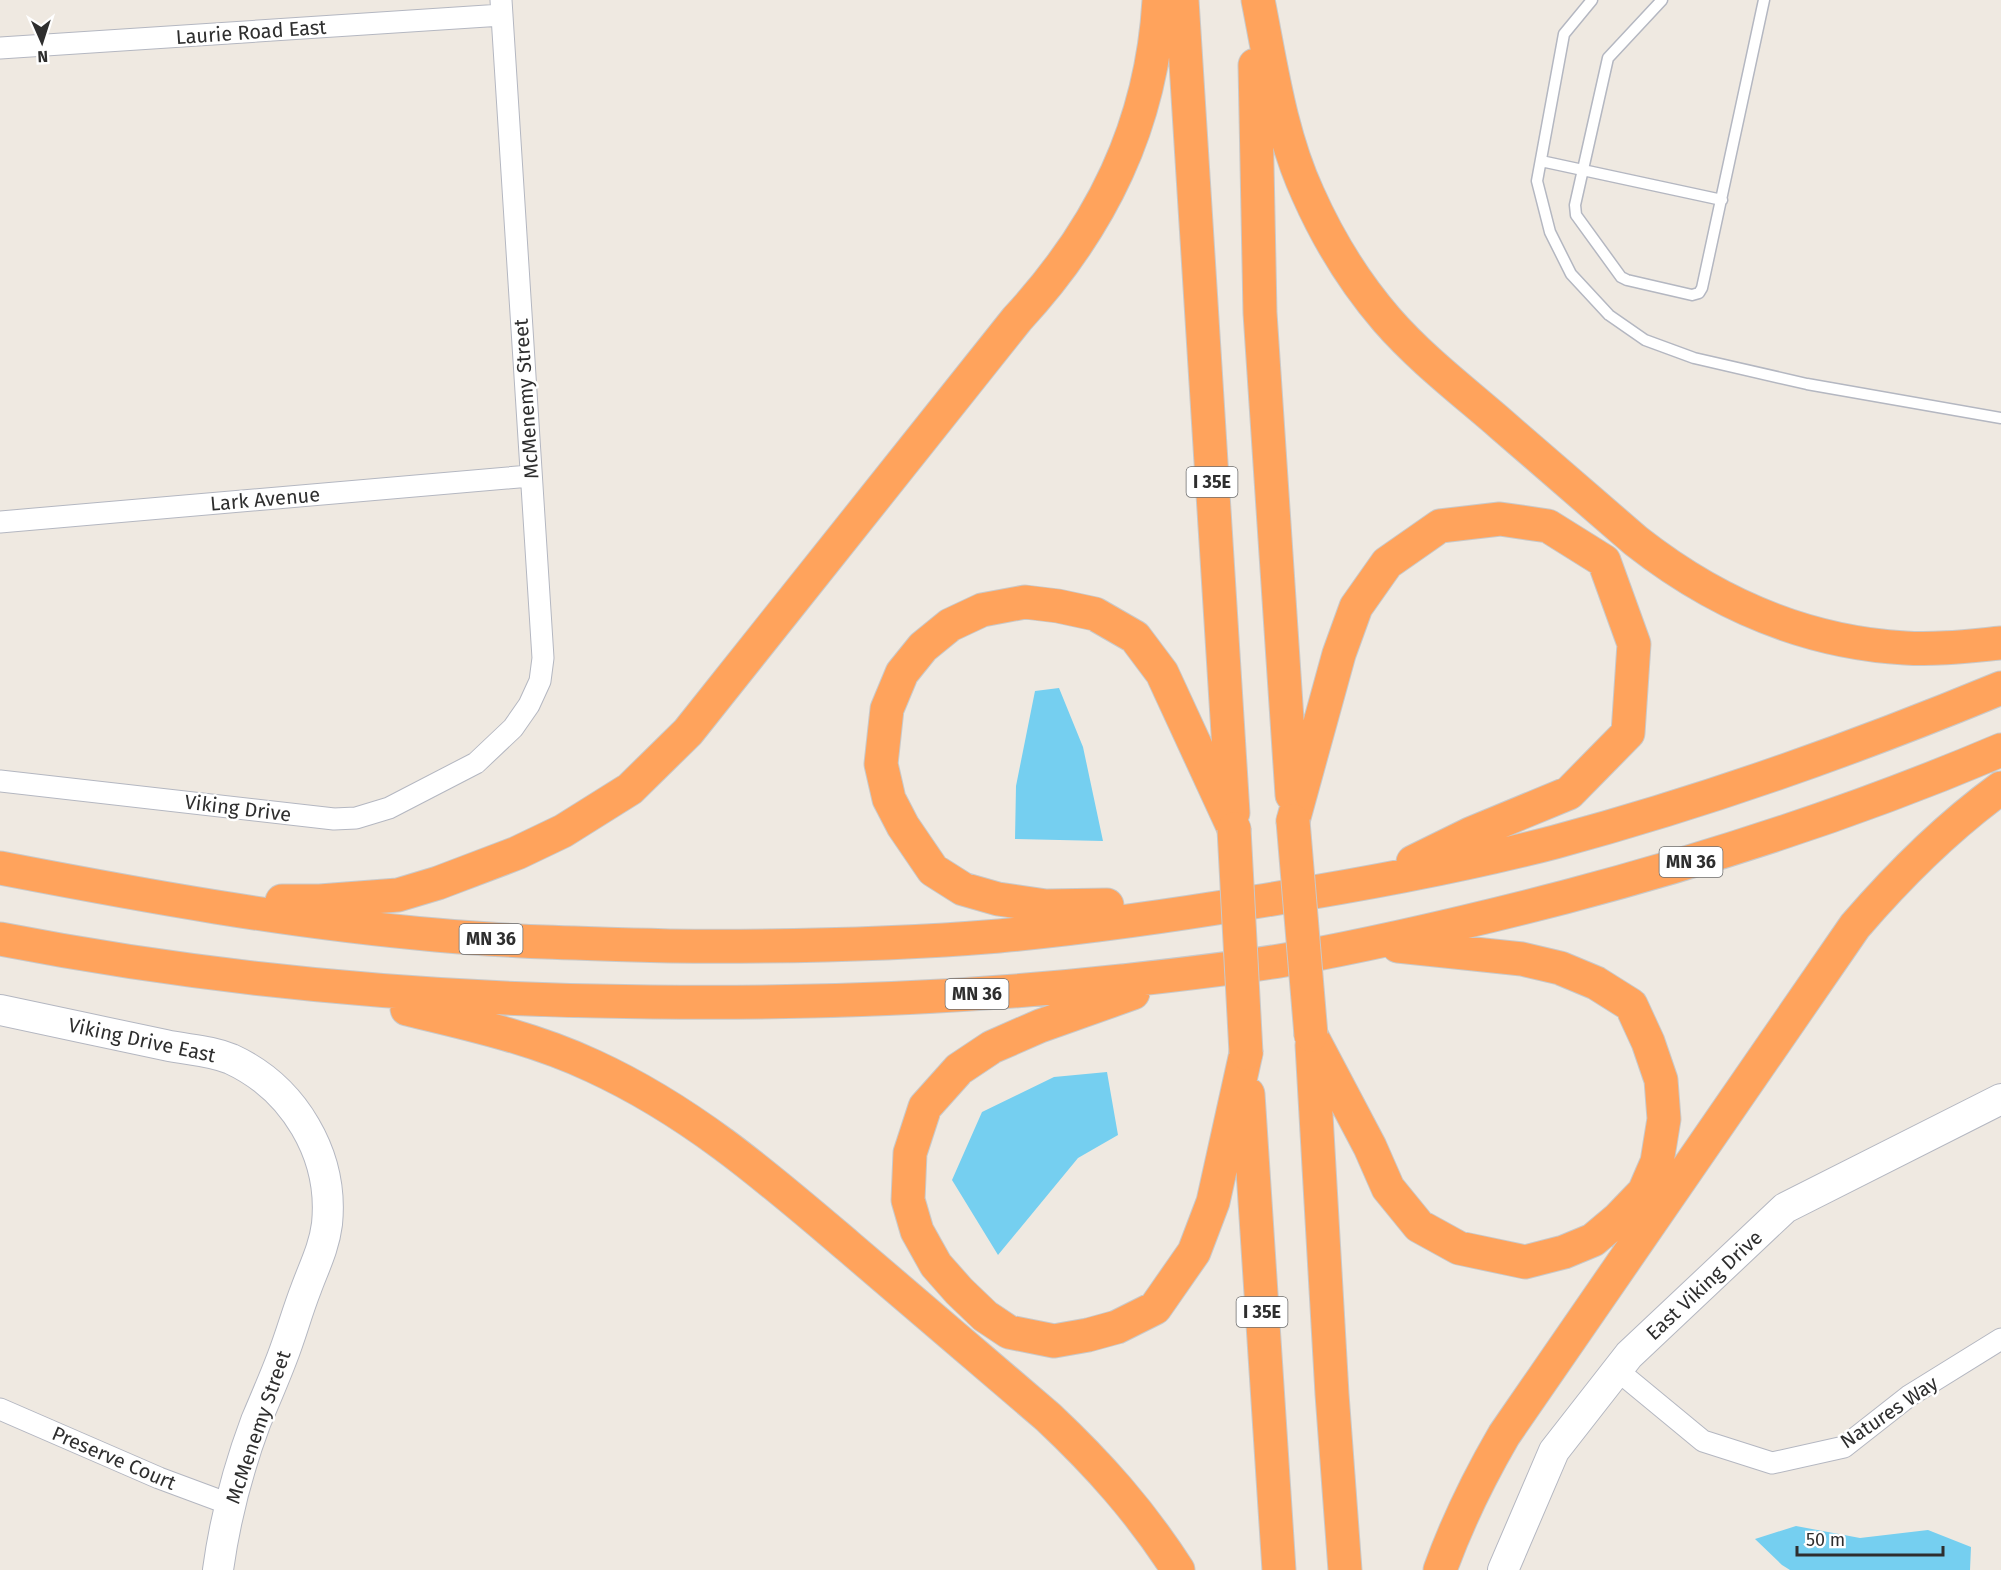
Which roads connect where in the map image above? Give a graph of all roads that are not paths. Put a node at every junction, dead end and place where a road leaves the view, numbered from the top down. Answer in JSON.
{"nodes":[{"id":1,"x":1159,"y":0,"type":"edge"},
{"id":2,"x":1182,"y":0,"type":"edge"},
{"id":3,"x":1253,"y":0,"type":"edge"},
{"id":4,"x":1258,"y":0,"type":"edge"},
{"id":5,"x":1592,"y":0,"type":"edge"},
{"id":6,"x":1662,"y":0,"type":"edge"},
{"id":7,"x":1764,"y":0,"type":"edge"},
{"id":8,"x":501,"y":7,"type":"edge"},
{"id":9,"x":0,"y":48,"type":"edge"},
{"id":10,"x":1541,"y":161,"type":"junction"},
{"id":11,"x":1583,"y":169,"type":"junction"},
{"id":12,"x":1722,"y":200,"type":"junction"},
{"id":13,"x":2001,"y":418,"type":"edge"},
{"id":14,"x":530,"y":476,"type":"junction"},
{"id":15,"x":0,"y":522,"type":"edge"},
{"id":16,"x":2001,"y":643,"type":"edge"},
{"id":17,"x":2001,"y":688,"type":"edge"},
{"id":18,"x":2001,"y":750,"type":"edge"},
{"id":19,"x":466,"y":768,"type":"joint"},
{"id":20,"x":0,"y":781,"type":"edge"},
{"id":21,"x":2001,"y":788,"type":"edge"},
{"id":22,"x":1294,"y":812,"type":"junction"},
{"id":23,"x":1232,"y":823,"type":"junction"},
{"id":24,"x":0,"y":868,"type":"edge"},
{"id":25,"x":1370,"y":884,"type":"junction"},
{"id":26,"x":160,"y":899,"type":"junction"},
{"id":27,"x":1199,"y":911,"type":"junction"},
{"id":28,"x":0,"y":939,"type":"edge"},
{"id":29,"x":1372,"y":943,"type":"junction"},
{"id":30,"x":1184,"y":974,"type":"junction"},
{"id":31,"x":306,"y":984,"type":"junction"},
{"id":32,"x":0,"y":1010,"type":"edge"},
{"id":33,"x":1313,"y":1041,"type":"junction"},
{"id":34,"x":1246,"y":1053,"type":"junction"},
{"id":35,"x":2001,"y":1099,"type":"edge"},
{"id":36,"x":307,"y":1286,"type":"joint"},
{"id":37,"x":2001,"y":1338,"type":"edge"},
{"id":38,"x":1617,"y":1370,"type":"junction"},
{"id":39,"x":0,"y":1409,"type":"edge"},
{"id":40,"x":229,"y":1504,"type":"junction"},
{"id":41,"x":218,"y":1570,"type":"edge"},
{"id":42,"x":1178,"y":1570,"type":"edge"},
{"id":43,"x":1279,"y":1570,"type":"edge"},
{"id":44,"x":1345,"y":1570,"type":"edge"},
{"id":45,"x":1440,"y":1570,"type":"edge"},
{"id":46,"x":1503,"y":1570,"type":"edge"}],
"edges":[{"from":1,"to":26,"type":"highway"},
{"from":2,"to":23,"type":"highway","number":"I 35E"},
{"from":3,"to":22,"type":"highway"},
{"from":4,"to":16,"type":"highway"},
{"from":5,"to":10,"type":"lane"},
{"from":6,"to":11,"type":"lane"},
{"from":7,"to":12,"type":"lane"},
{"from":8,"to":9,"type":"street","name":"Laurie Road East"},
{"from":8,"to":14,"type":"street","name":"McMenemy Street"},
{"from":10,"to":11,"type":"lane"},
{"from":10,"to":13,"type":"lane"},
{"from":11,"to":12,"type":"lane"},
{"from":11,"to":12,"type":"lane"},
{"from":14,"to":15,"type":"street","name":"Lark Avenue"},
{"from":14,"to":19,"type":"street","name":"McMenemy Street"},
{"from":17,"to":25,"type":"highway","number":"MN 36"},
{"from":18,"to":29,"type":"highway","number":"MN 36"},
{"from":19,"to":20,"type":"street","name":"Viking Drive"},
{"from":21,"to":45,"type":"highway"},
{"from":22,"to":25,"type":"highway"},
{"from":22,"to":33,"type":"highway","bridge":true},
{"from":23,"to":27,"type":"highway"},
{"from":23,"to":34,"type":"highway","number":"I 35E","bridge":true},
{"from":24,"to":26,"type":"highway","number":"MN 36"},
{"from":25,"to":27,"type":"highway","number":"MN 36"},
{"from":26,"to":27,"type":"highway","number":"MN 36"},
{"from":28,"to":31,"type":"highway","number":"MN 36"},
{"from":29,"to":30,"type":"highway","number":"MN 36"},
{"from":29,"to":33,"type":"highway"},
{"from":30,"to":31,"type":"highway","number":"MN 36"},
{"from":30,"to":34,"type":"highway"},
{"from":31,"to":42,"type":"highway"},
{"from":32,"to":36,"type":"street","name":"Viking Drive East"},
{"from":33,"to":44,"type":"highway"},
{"from":34,"to":43,"type":"highway","number":"I 35E"},
{"from":35,"to":38,"type":"street","name":"East Viking Drive"},
{"from":36,"to":40,"type":"street","name":"McMenemy Street"},
{"from":37,"to":38,"type":"street","name":"Natures Way"},
{"from":38,"to":46,"type":"street","name":"East Viking Drive"},
{"from":39,"to":40,"type":"street","name":"Preserve Court"},
{"from":40,"to":41,"type":"street","name":"McMenemy Street"}]}
